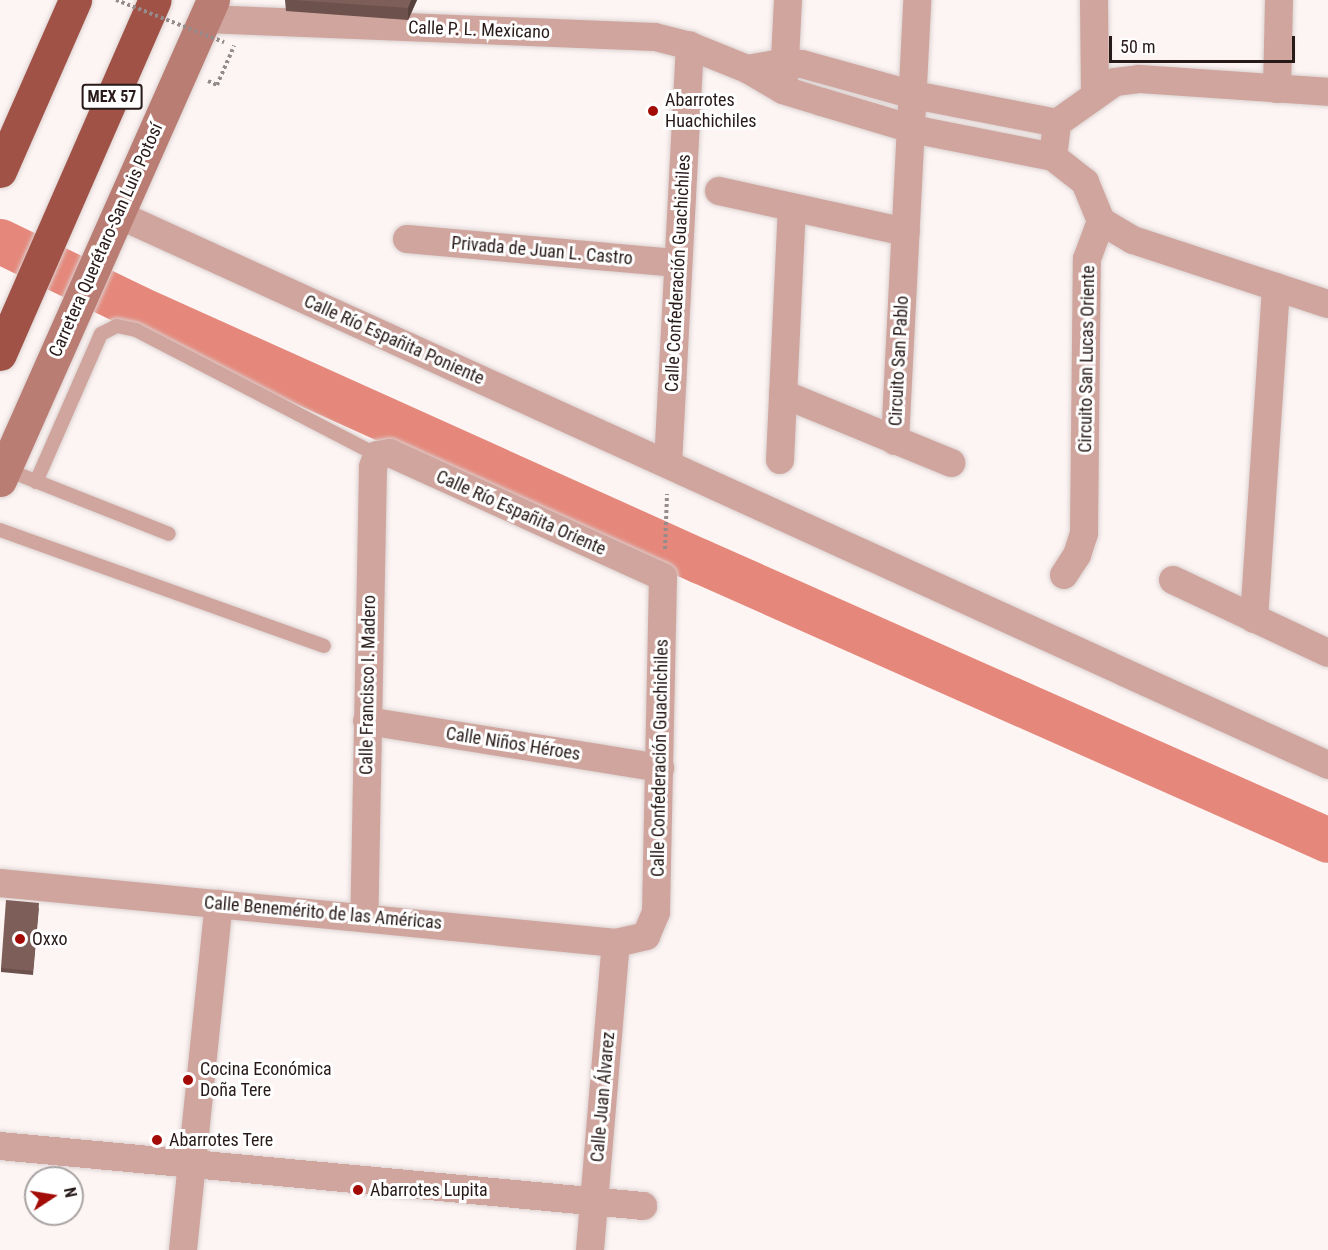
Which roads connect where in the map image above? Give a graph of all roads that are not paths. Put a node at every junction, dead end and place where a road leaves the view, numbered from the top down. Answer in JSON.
{"nodes":[{"id":1,"x":75,"y":0,"type":"edge"},
{"id":2,"x":155,"y":0,"type":"edge"},
{"id":3,"x":788,"y":0,"type":"edge"},
{"id":4,"x":917,"y":0,"type":"edge"},
{"id":5,"x":1094,"y":0,"type":"edge"},
{"id":6,"x":1279,"y":0,"type":"edge"},
{"id":7,"x":214,"y":20,"type":"edge"},
{"id":8,"x":690,"y":46,"type":"junction"},
{"id":9,"x":785,"y":62,"type":"junction"},
{"id":10,"x":747,"y":69,"type":"junction"},
{"id":11,"x":1277,"y":89,"type":"junction"},
{"id":12,"x":783,"y":90,"type":"junction"},
{"id":13,"x":1328,"y":92,"type":"edge"},
{"id":14,"x":1095,"y":94,"type":"junction"},
{"id":15,"x":914,"y":95,"type":"junction"},
{"id":16,"x":1057,"y":123,"type":"junction"},
{"id":17,"x":912,"y":129,"type":"junction"},
{"id":18,"x":1053,"y":157,"type":"junction"},
{"id":19,"x":2,"y":165,"type":"edge"},
{"id":20,"x":719,"y":191,"type":"dead end"},
{"id":21,"x":792,"y":207,"type":"junction"},
{"id":22,"x":1101,"y":221,"type":"junction"},
{"id":23,"x":114,"y":227,"type":"junction"},
{"id":24,"x":906,"y":232,"type":"junction"},
{"id":25,"x":407,"y":239,"type":"dead end"},
{"id":26,"x":678,"y":263,"type":"junction"},
{"id":27,"x":1276,"y":287,"type":"junction"},
{"id":28,"x":1328,"y":304,"type":"edge"},
{"id":29,"x":0,"y":354,"type":"edge"},
{"id":30,"x":783,"y":394,"type":"junction"},
{"id":31,"x":895,"y":441,"type":"junction"},
{"id":32,"x":377,"y":455,"type":"junction"},
{"id":33,"x":780,"y":460,"type":"dead end"},
{"id":34,"x":951,"y":463,"type":"dead end"},
{"id":35,"x":668,"y":474,"type":"junction"},
{"id":36,"x":2,"y":475,"type":"edge"},
{"id":37,"x":36,"y":482,"type":"junction"},
{"id":38,"x":0,"y":530,"type":"edge"},
{"id":39,"x":169,"y":534,"type":"dead end"},
{"id":40,"x":664,"y":565,"type":"joint"},
{"id":41,"x":1064,"y":575,"type":"dead end"},
{"id":42,"x":1173,"y":580,"type":"dead end"},
{"id":43,"x":1254,"y":619,"type":"junction"},
{"id":44,"x":324,"y":646,"type":"dead end"},
{"id":45,"x":1328,"y":653,"type":"edge"},
{"id":46,"x":367,"y":721,"type":"junction"},
{"id":47,"x":1328,"y":765,"type":"edge"},
{"id":48,"x":660,"y":768,"type":"junction"},
{"id":49,"x":0,"y":883,"type":"edge"},
{"id":50,"x":219,"y":903,"type":"junction"},
{"id":51,"x":364,"y":916,"type":"junction"},
{"id":52,"x":646,"y":936,"type":"joint"},
{"id":53,"x":616,"y":943,"type":"junction"},
{"id":54,"x":0,"y":1146,"type":"edge"},
{"id":55,"x":192,"y":1164,"type":"junction"},
{"id":56,"x":594,"y":1202,"type":"junction"},
{"id":57,"x":643,"y":1206,"type":"dead end"},
{"id":58,"x":183,"y":1250,"type":"edge"},
{"id":59,"x":590,"y":1250,"type":"edge"}],
"edges":[{"from":1,"to":19,"type":"highway"},
{"from":2,"to":29,"type":"highway","number":"MEX 57"},
{"from":3,"to":9,"type":"street"},
{"from":4,"to":15,"type":"street","name":"Circuito San Pablo"},
{"from":5,"to":14,"type":"street"},
{"from":6,"to":11,"type":"street"},
{"from":7,"to":8,"type":"street","name":"Calle P. L. Mexicano"},
{"from":7,"to":23,"type":"main road","name":"Carretera Querétaro-San Luis Potosí"},
{"from":8,"to":10,"type":"street","name":"Calle P. L. Mexicano"},
{"from":8,"to":26,"type":"street","name":"Calle Confederación Guachichiles"},
{"from":9,"to":10,"type":"street"},
{"from":9,"to":12,"type":"street"},
{"from":9,"to":15,"type":"street"},
{"from":10,"to":12,"type":"street","name":"Calle P. L. Mexicano"},
{"from":11,"to":13,"type":"street"},
{"from":11,"to":14,"type":"street"},
{"from":12,"to":17,"type":"street","name":"Calle P. L. Mexicano"},
{"from":14,"to":16,"type":"street"},
{"from":15,"to":16,"type":"street"},
{"from":15,"to":17,"type":"street","name":"Circuito San Pablo"},
{"from":16,"to":18,"type":"street"},
{"from":17,"to":18,"type":"street","name":"Calle P. L. Mexicano"},
{"from":17,"to":24,"type":"street","name":"Circuito San Pablo"},
{"from":18,"to":22,"type":"street"},
{"from":20,"to":21,"type":"street"},
{"from":21,"to":24,"type":"street"},
{"from":21,"to":30,"type":"street"},
{"from":22,"to":27,"type":"street"},
{"from":22,"to":41,"type":"street","name":"Circuito San Lucas Oriente"},
{"from":23,"to":35,"type":"street","name":"Calle Río Españita Poniente"},
{"from":23,"to":36,"type":"main road","name":"Carretera Querétaro-San Luis Potosí"},
{"from":24,"to":31,"type":"street","name":"Circuito San Pablo"},
{"from":25,"to":26,"type":"street","name":"Privada de Juan L. Castro"},
{"from":26,"to":35,"type":"street","name":"Calle Confederación Guachichiles"},
{"from":27,"to":28,"type":"street"},
{"from":27,"to":43,"type":"street"},
{"from":30,"to":31,"type":"street","name":"Circuito San Pablo"},
{"from":30,"to":33,"type":"street"},
{"from":31,"to":34,"type":"street"},
{"from":32,"to":37,"type":"lane"},
{"from":32,"to":40,"type":"street","name":"Calle Río Españita Oriente"},
{"from":32,"to":46,"type":"street","name":"Calle Francisco I. Madero"},
{"from":35,"to":47,"type":"street","name":"Calle Río Españita Poniente"},
{"from":36,"to":37,"type":"lane"},
{"from":37,"to":39,"type":"lane"},
{"from":38,"to":44,"type":"lane"},
{"from":40,"to":48,"type":"street","name":"Calle Confederación Guachichiles"},
{"from":42,"to":43,"type":"street"},
{"from":43,"to":45,"type":"street"},
{"from":46,"to":48,"type":"street","name":"Calle Niños Héroes"},
{"from":46,"to":51,"type":"street","name":"Calle Francisco I. Madero"},
{"from":48,"to":52,"type":"street","name":"Calle Confederación Guachichiles"},
{"from":49,"to":50,"type":"street","name":"Calle Benemérito de las Américas"},
{"from":50,"to":51,"type":"street","name":"Calle Benemérito de las Américas"},
{"from":50,"to":55,"type":"street"},
{"from":51,"to":53,"type":"street","name":"Calle Benemérito de las Américas"},
{"from":52,"to":53,"type":"street","name":"Calle Benemérito de las Américas"},
{"from":53,"to":56,"type":"street","name":"Calle Juan Álvarez"},
{"from":54,"to":55,"type":"street"},
{"from":55,"to":56,"type":"street"},
{"from":55,"to":58,"type":"street"},
{"from":56,"to":57,"type":"street"},
{"from":56,"to":59,"type":"street","name":"Calle Juan Álvarez"}]}
